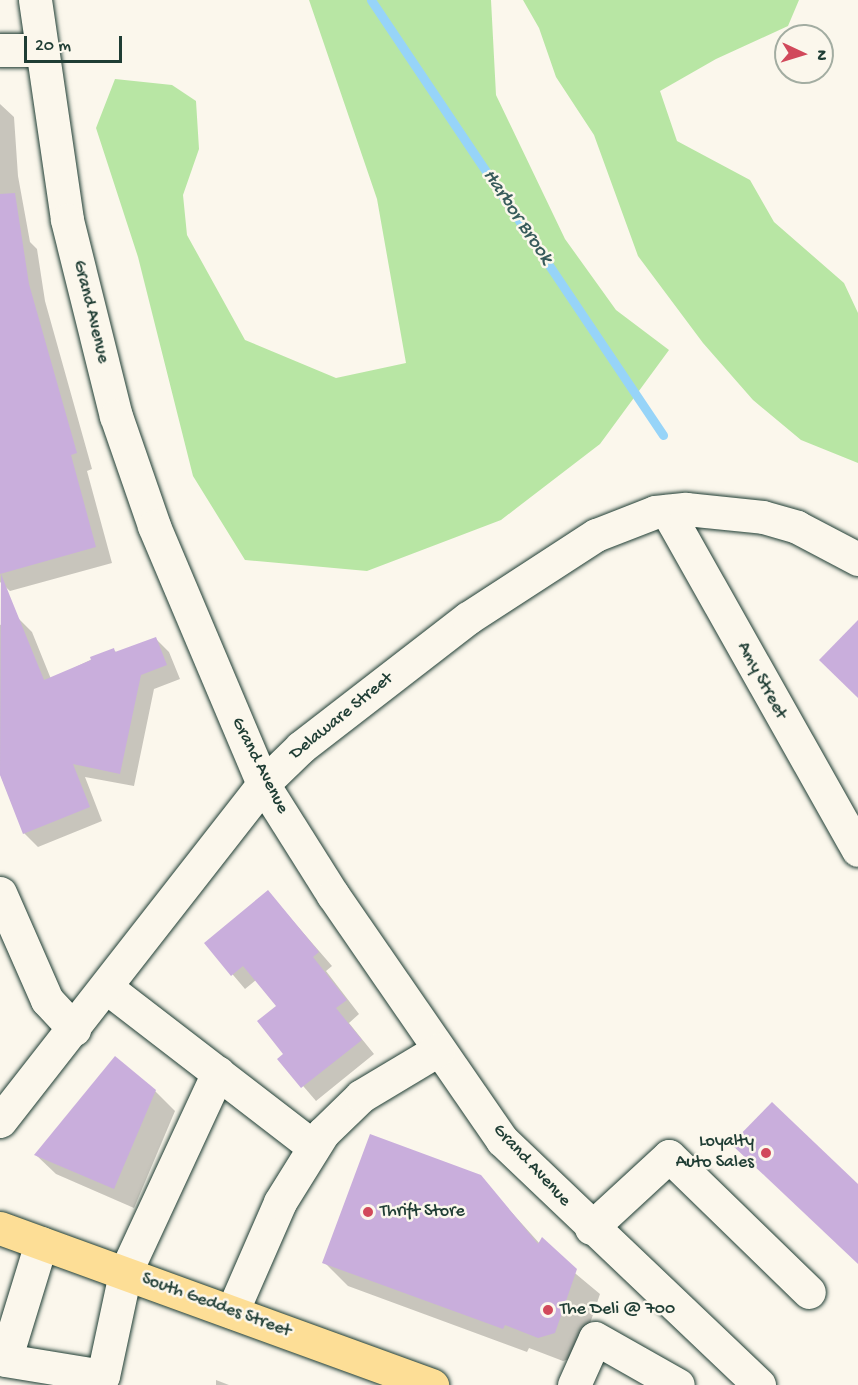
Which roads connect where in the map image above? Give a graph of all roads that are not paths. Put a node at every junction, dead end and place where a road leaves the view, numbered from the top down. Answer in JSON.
{"nodes":[{"id":1,"x":35,"y":0,"type":"edge"},
{"id":2,"x":0,"y":50,"type":"edge"},
{"id":3,"x":41,"y":50,"type":"junction"},
{"id":4,"x":667,"y":511,"type":"junction"},
{"id":5,"x":858,"y":559,"type":"edge"},
{"id":6,"x":263,"y":784,"type":"junction"},
{"id":7,"x":858,"y":850,"type":"edge"},
{"id":8,"x":0,"y":893,"type":"edge"},
{"id":9,"x":106,"y":987,"type":"junction"},
{"id":10,"x":74,"y":1029,"type":"junction"},
{"id":11,"x":438,"y":1050,"type":"junction"},
{"id":12,"x":218,"y":1073,"type":"junction"},
{"id":13,"x":0,"y":1121,"type":"edge"},
{"id":14,"x":314,"y":1147,"type":"junction"},
{"id":15,"x":0,"y":1228,"type":"edge"},
{"id":16,"x":591,"y":1228,"type":"junction"},
{"id":17,"x":41,"y":1243,"type":"junction"},
{"id":18,"x":125,"y":1273,"type":"junction"},
{"id":19,"x":808,"y":1292,"type":"dead end"},
{"id":20,"x":232,"y":1312,"type":"junction"},
{"id":21,"x":754,"y":1379,"type":"edge"},
{"id":22,"x":417,"y":1382,"type":"edge"},
{"id":23,"x":574,"y":1385,"type":"edge"},
{"id":24,"x":678,"y":1385,"type":"edge"},
{"id":25,"x":779,"y":1385,"type":"edge"}],
"edges":[{"from":1,"to":3,"type":"street","name":"Grand Avenue"},
{"from":2,"to":3,"type":"street"},
{"from":3,"to":6,"type":"street","name":"Grand Avenue"},
{"from":4,"to":5,"type":"street","name":"Delaware Street"},
{"from":4,"to":6,"type":"street","name":"Delaware Street"},
{"from":4,"to":7,"type":"street","name":"Amy Street"},
{"from":6,"to":9,"type":"street","name":"Delaware Street"},
{"from":6,"to":11,"type":"street","name":"Grand Avenue"},
{"from":8,"to":10,"type":"street"},
{"from":9,"to":10,"type":"street","name":"Delaware Street"},
{"from":9,"to":12,"type":"street"},
{"from":10,"to":13,"type":"street","name":"Delaware Street"},
{"from":11,"to":14,"type":"street"},
{"from":11,"to":16,"type":"street","name":"Grand Avenue"},
{"from":12,"to":14,"type":"street"},
{"from":12,"to":18,"type":"street"},
{"from":14,"to":20,"type":"street"},
{"from":15,"to":17,"type":"main road","name":"South Geddes Street"},
{"from":16,"to":19,"type":"street"},
{"from":16,"to":21,"type":"street","name":"Grand Avenue"},
{"from":17,"to":18,"type":"main road","name":"South Geddes Street"},
{"from":17,"to":18,"type":"street"},
{"from":18,"to":20,"type":"main road","name":"South Geddes Street"},
{"from":20,"to":22,"type":"main road","name":"South Geddes Street"},
{"from":21,"to":25,"type":"street","name":"Grand Avenue"},
{"from":23,"to":24,"type":"street"}]}
